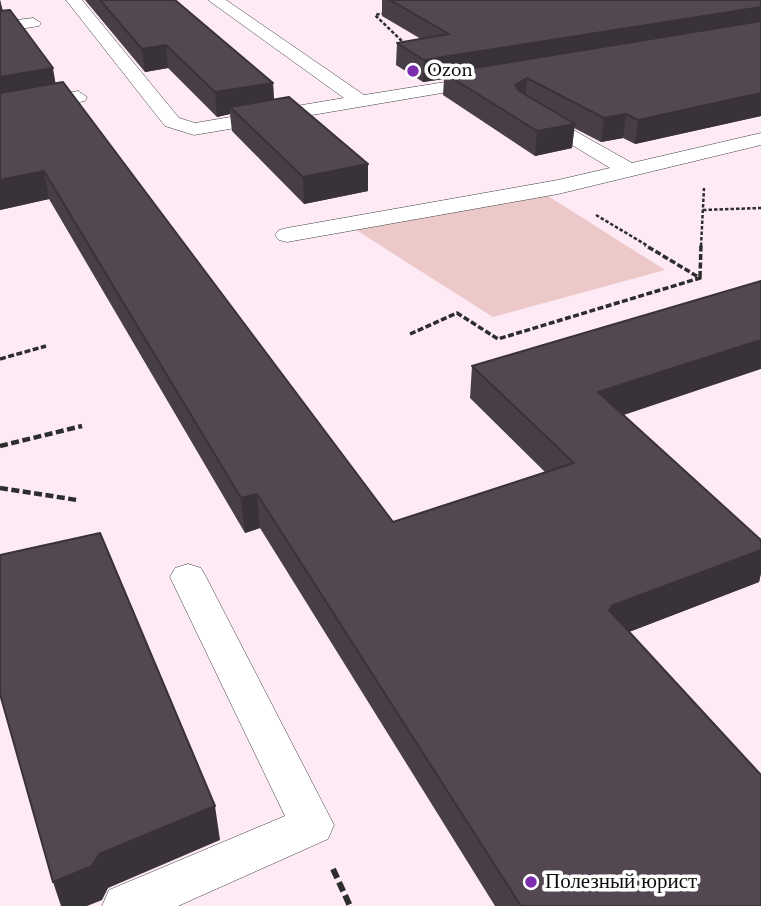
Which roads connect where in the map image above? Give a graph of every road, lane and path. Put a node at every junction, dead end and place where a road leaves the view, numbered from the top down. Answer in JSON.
{"nodes":[{"id":1,"x":74,"y":0,"type":"edge"},
{"id":2,"x":216,"y":0,"type":"edge"},
{"id":3,"x":386,"y":12,"type":"dead end"},
{"id":4,"x":33,"y":23,"type":"dead end"},
{"id":5,"x":0,"y":27,"type":"edge"},
{"id":6,"x":416,"y":42,"type":"edge"},
{"id":7,"x":405,"y":44,"type":"junction"},
{"id":8,"x":505,"y":77,"type":"edge"},
{"id":9,"x":452,"y":86,"type":"junction"},
{"id":10,"x":78,"y":97,"type":"edge"},
{"id":11,"x":360,"y":101,"type":"junction"},
{"id":12,"x":526,"y":109,"type":"edge"},
{"id":13,"x":0,"y":111,"type":"edge"},
{"id":14,"x":761,"y":139,"type":"edge"},
{"id":15,"x":628,"y":170,"type":"junction"},
{"id":16,"x":705,"y":185,"type":"dead end"},
{"id":17,"x":558,"y":187,"type":"junction"},
{"id":18,"x":761,"y":208,"type":"edge"},
{"id":19,"x":704,"y":210,"type":"junction"},
{"id":20,"x":287,"y":235,"type":"dead end"},
{"id":21,"x":700,"y":278,"type":"junction"},
{"id":22,"x":410,"y":334,"type":"dead end"},
{"id":23,"x":46,"y":346,"type":"dead end"},
{"id":24,"x":0,"y":359,"type":"edge"},
{"id":25,"x":82,"y":426,"type":"dead end"},
{"id":26,"x":0,"y":446,"type":"edge"},
{"id":27,"x":0,"y":488,"type":"edge"},
{"id":28,"x":77,"y":500,"type":"dead end"},
{"id":29,"x":188,"y":577,"type":"dead end"},
{"id":30,"x":126,"y":906,"type":"edge"}],
"edges":[{"from":1,"to":11,"type":"lane"},
{"from":2,"to":11,"type":"lane"},
{"from":3,"to":7,"type":"path"},
{"from":4,"to":5,"type":"lane"},
{"from":6,"to":7,"type":"path"},
{"from":7,"to":9,"type":"path"},
{"from":8,"to":9,"type":"lane"},
{"from":9,"to":11,"type":"lane"},
{"from":10,"to":13,"type":"lane"},
{"from":12,"to":15,"type":"lane"},
{"from":14,"to":15,"type":"lane"},
{"from":15,"to":17,"type":"lane"},
{"from":16,"to":19,"type":"path"},
{"from":17,"to":20,"type":"lane"},
{"from":17,"to":21,"type":"path"},
{"from":18,"to":19,"type":"path"},
{"from":19,"to":21,"type":"path"},
{"from":21,"to":22,"type":"path"},
{"from":23,"to":24,"type":"path"},
{"from":25,"to":26,"type":"path"},
{"from":27,"to":28,"type":"path"},
{"from":29,"to":30,"type":"lane"}]}
